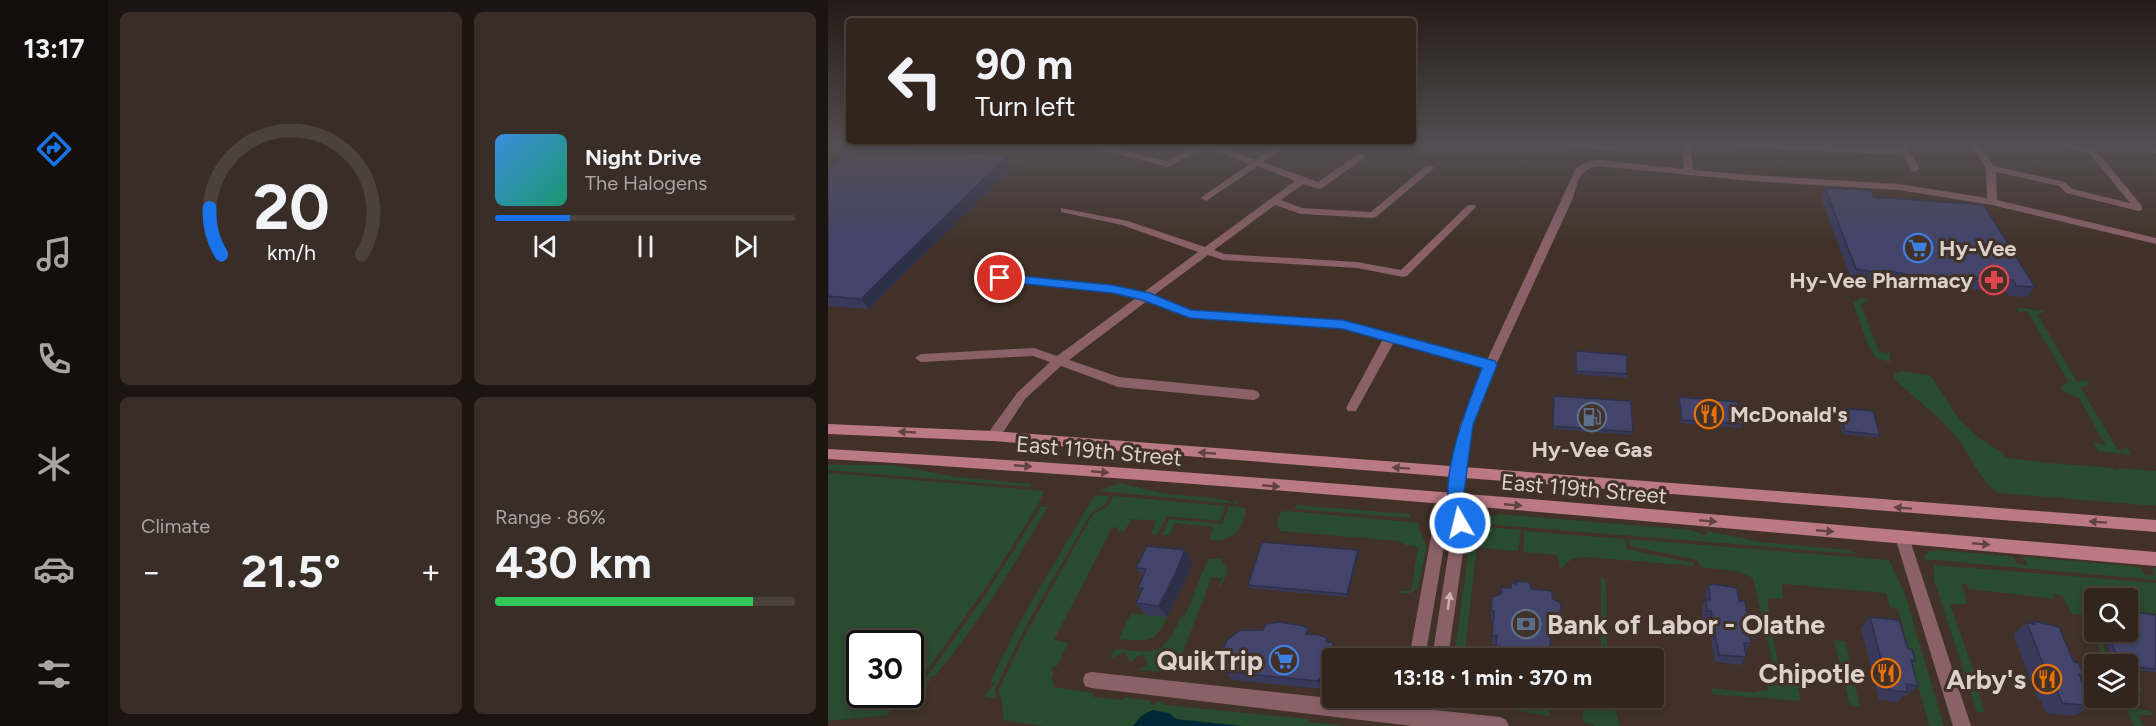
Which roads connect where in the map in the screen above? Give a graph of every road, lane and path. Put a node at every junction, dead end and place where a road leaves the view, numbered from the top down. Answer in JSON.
{"nodes":[{"id":1,"x":1236,"y":178,"type":"edge"},
{"id":2,"x":1297,"y":178,"type":"edge"},
{"id":3,"x":1330,"y":178,"type":"edge"},
{"id":4,"x":1417,"y":178,"type":"edge"},
{"id":5,"x":1575,"y":178,"type":"edge"},
{"id":6,"x":1762,"y":178,"type":"edge"},
{"id":7,"x":1991,"y":178,"type":"edge"},
{"id":8,"x":2035,"y":178,"type":"edge"},
{"id":9,"x":2114,"y":178,"type":"edge"},
{"id":10,"x":1302,"y":180,"type":"junction"},
{"id":11,"x":1206,"y":198,"type":"dead end"},
{"id":12,"x":1274,"y":201,"type":"junction"},
{"id":13,"x":1992,"y":202,"type":"junction"},
{"id":14,"x":1471,"y":207,"type":"dead end"},
{"id":15,"x":1064,"y":210,"type":"dead end"},
{"id":16,"x":2156,"y":241,"type":"edge"},
{"id":17,"x":1205,"y":252,"type":"junction"},
{"id":18,"x":1000,"y":278,"type":"dead end"},
{"id":19,"x":1145,"y":296,"type":"junction"},
{"id":20,"x":1390,"y":338,"type":"junction"},
{"id":21,"x":921,"y":358,"type":"dead end"},
{"id":22,"x":1060,"y":360,"type":"junction"},
{"id":23,"x":1490,"y":365,"type":"junction"},
{"id":24,"x":1254,"y":395,"type":"dead end"},
{"id":25,"x":1352,"y":408,"type":"dead end"},
{"id":26,"x":828,"y":429,"type":"edge"},
{"id":27,"x":993,"y":436,"type":"junction"},
{"id":28,"x":828,"y":454,"type":"edge"},
{"id":29,"x":1459,"y":472,"type":"junction"},
{"id":30,"x":1455,"y":500,"type":"junction"},
{"id":31,"x":2156,"y":526,"type":"edge"},
{"id":32,"x":1902,"y":537,"type":"junction"},
{"id":33,"x":2156,"y":559,"type":"edge"},
{"id":34,"x":1419,"y":648,"type":"edge"},
{"id":35,"x":1441,"y":648,"type":"edge"},
{"id":36,"x":1091,"y":680,"type":"dead end"},
{"id":37,"x":1422,"y":721,"type":"edge"},
{"id":38,"x":1500,"y":726,"type":"edge"},
{"id":39,"x":1962,"y":726,"type":"edge"}],
"edges":[{"from":1,"to":11,"type":"street"},
{"from":2,"to":10,"type":"street"},
{"from":3,"to":10,"type":"street"},
{"from":4,"to":12,"type":"street"},
{"from":5,"to":23,"type":"street"},
{"from":6,"to":13,"type":"street"},
{"from":7,"to":13,"type":"street"},
{"from":8,"to":9,"type":"street"},
{"from":10,"to":12,"type":"street"},
{"from":12,"to":17,"type":"street"},
{"from":13,"to":16,"type":"street"},
{"from":14,"to":17,"type":"street"},
{"from":15,"to":17,"type":"street"},
{"from":17,"to":19,"type":"street"},
{"from":18,"to":19,"type":"street"},
{"from":19,"to":20,"type":"street"},
{"from":19,"to":22,"type":"street"},
{"from":20,"to":23,"type":"street"},
{"from":20,"to":25,"type":"street"},
{"from":21,"to":22,"type":"street"},
{"from":22,"to":24,"type":"street"},
{"from":22,"to":27,"type":"street"},
{"from":23,"to":29,"type":"street"},
{"from":27,"to":26,"type":"main road","name":"East 119th Street","one_way":true},
{"from":29,"to":27,"type":"main road","name":"East 119th Street","one_way":true},
{"from":28,"to":30,"type":"main road","name":"East 119th Street","one_way":true},
{"from":29,"to":30,"type":"street"},
{"from":31,"to":29,"type":"main road","name":"East 119th Street","one_way":true},
{"from":30,"to":32,"type":"main road","name":"East 119th Street","one_way":true},
{"from":30,"to":34,"type":"street"},
{"from":35,"to":30,"type":"street","one_way":true},
{"from":32,"to":33,"type":"main road","name":"East 119th Street","one_way":true},
{"from":32,"to":39,"type":"street"},
{"from":36,"to":37,"type":"street"},
{"from":37,"to":38,"type":"street"}]}
